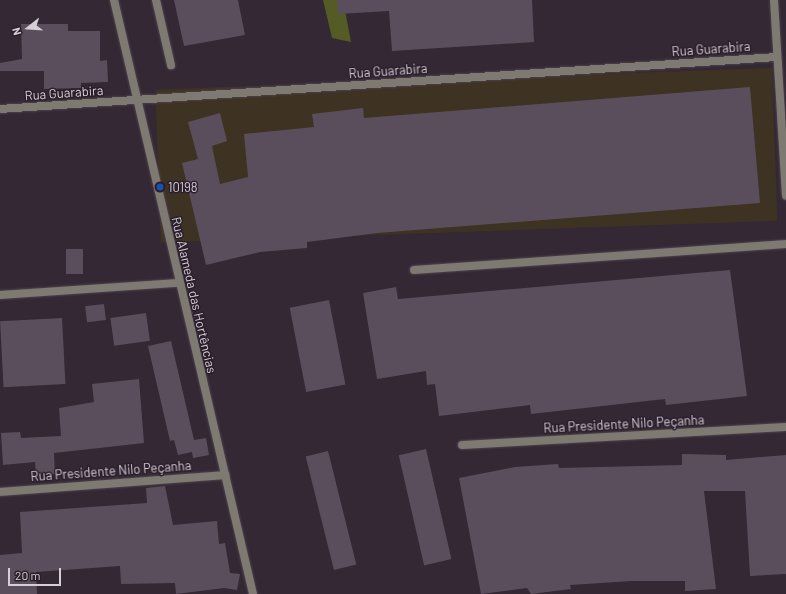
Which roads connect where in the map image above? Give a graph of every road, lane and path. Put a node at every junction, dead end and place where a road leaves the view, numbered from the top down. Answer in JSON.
{"nodes":[{"id":1,"x":114,"y":0,"type":"edge"},
{"id":2,"x":156,"y":0,"type":"edge"},
{"id":3,"x":774,"y":0,"type":"edge"},
{"id":4,"x":777,"y":57,"type":"junction"},
{"id":5,"x":171,"y":64,"type":"dead end"},
{"id":6,"x":136,"y":100,"type":"junction"},
{"id":7,"x":0,"y":109,"type":"edge"},
{"id":8,"x":786,"y":196,"type":"edge"},
{"id":9,"x":786,"y":244,"type":"edge"},
{"id":10,"x":414,"y":270,"type":"dead end"},
{"id":11,"x":178,"y":284,"type":"junction"},
{"id":12,"x":0,"y":295,"type":"edge"},
{"id":13,"x":786,"y":427,"type":"edge"},
{"id":14,"x":462,"y":445,"type":"dead end"},
{"id":15,"x":225,"y":474,"type":"junction"},
{"id":16,"x":0,"y":492,"type":"edge"},
{"id":17,"x":253,"y":594,"type":"edge"}],
"edges":[{"from":1,"to":6,"type":"street","name":"Rua Alameda das Hortências"},
{"from":2,"to":5,"type":"street"},
{"from":3,"to":4,"type":"street"},
{"from":4,"to":6,"type":"street","name":"Rua Guarabira"},
{"from":4,"to":8,"type":"street"},
{"from":6,"to":7,"type":"street","name":"Rua Guarabira"},
{"from":6,"to":11,"type":"street","name":"Rua Alameda das Hortências"},
{"from":9,"to":10,"type":"street"},
{"from":11,"to":12,"type":"street"},
{"from":11,"to":15,"type":"street","name":"Rua Alameda das Hortências"},
{"from":13,"to":14,"type":"street","name":"Rua Presidente Nilo Peçanha"},
{"from":15,"to":16,"type":"street","name":"Rua Presidente Nilo Peçanha"},
{"from":15,"to":17,"type":"street","name":"Rua Alameda das Hortências"}]}
